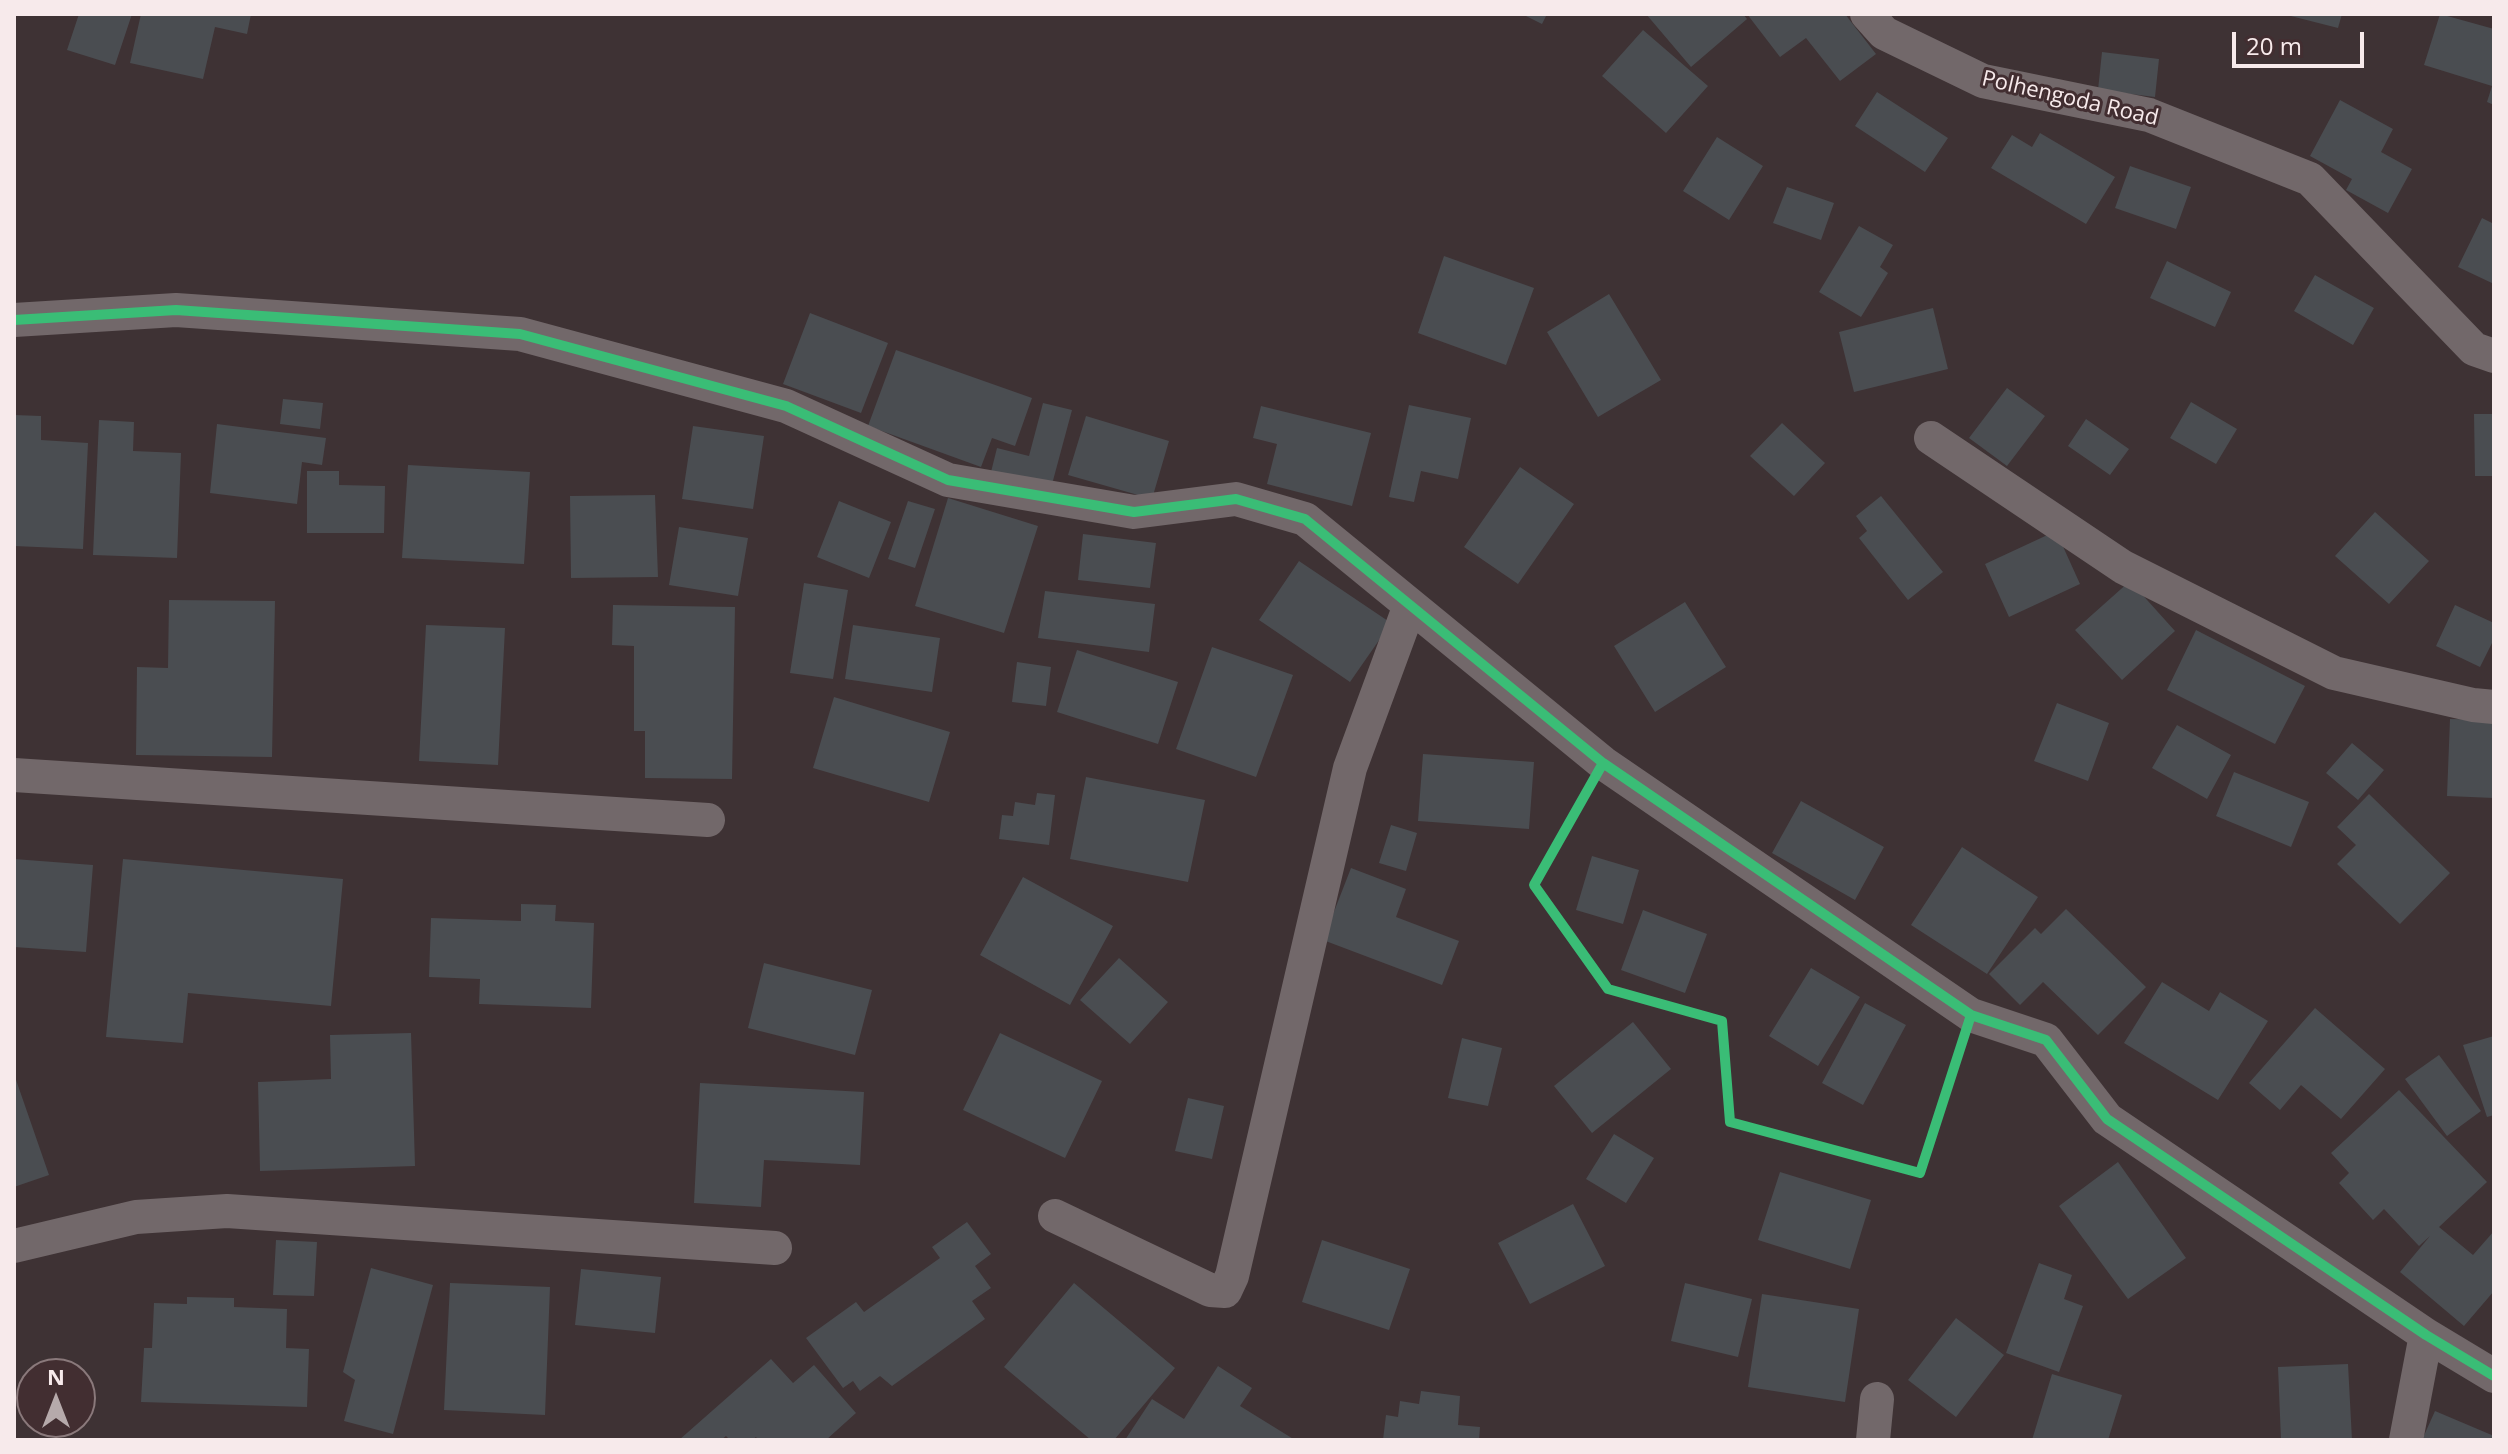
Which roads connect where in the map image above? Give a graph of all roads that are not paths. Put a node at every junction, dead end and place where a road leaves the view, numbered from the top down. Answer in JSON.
{"nodes":[{"id":1,"x":1867,"y":14,"type":"edge"},
{"id":2,"x":14,"y":320,"type":"edge"},
{"id":3,"x":2494,"y":356,"type":"edge"},
{"id":4,"x":1931,"y":438,"type":"dead end"},
{"id":5,"x":1410,"y":605,"type":"junction"},
{"id":6,"x":2494,"y":707,"type":"edge"},
{"id":7,"x":14,"y":775,"type":"edge"},
{"id":8,"x":708,"y":820,"type":"dead end"},
{"id":9,"x":1055,"y":1216,"type":"dead end"},
{"id":10,"x":14,"y":1246,"type":"edge"},
{"id":11,"x":775,"y":1248,"type":"dead end"},
{"id":12,"x":2426,"y":1335,"type":"junction"},
{"id":13,"x":2494,"y":1376,"type":"edge"},
{"id":14,"x":1877,"y":1399,"type":"dead end"},
{"id":15,"x":1873,"y":1440,"type":"edge"},
{"id":16,"x":2406,"y":1440,"type":"edge"}],
"edges":[{"from":1,"to":3,"type":"street","name":"Polhengoda Road"},
{"from":2,"to":5,"type":"street"},
{"from":4,"to":6,"type":"street"},
{"from":5,"to":9,"type":"street"},
{"from":5,"to":12,"type":"street"},
{"from":7,"to":8,"type":"street"},
{"from":10,"to":11,"type":"street"},
{"from":12,"to":13,"type":"street"},
{"from":12,"to":16,"type":"street"},
{"from":14,"to":15,"type":"street"}]}
